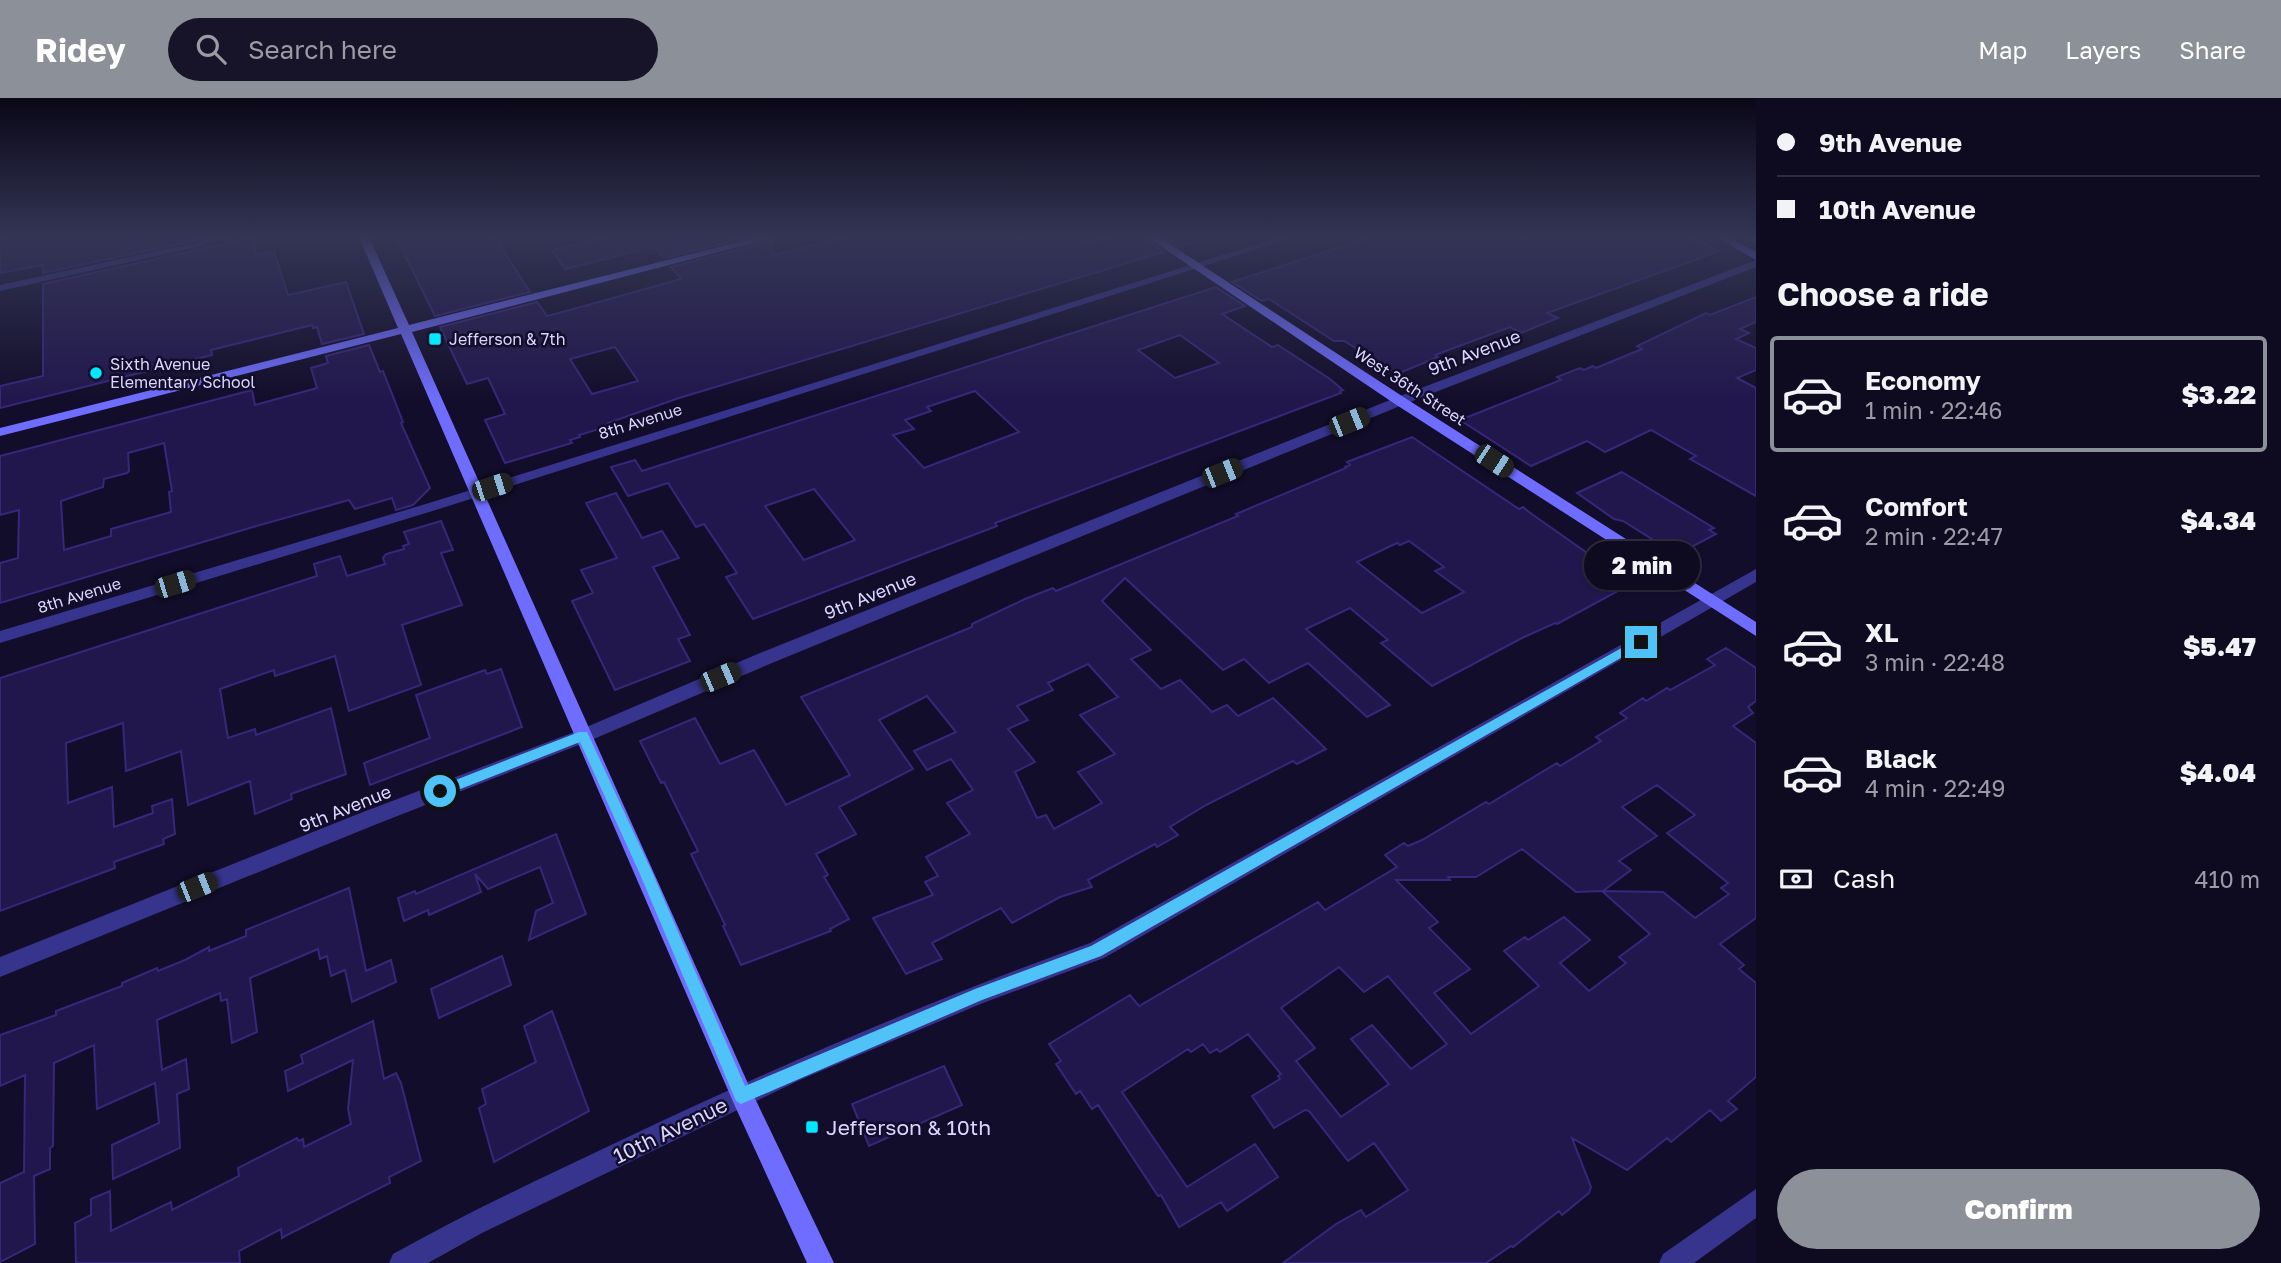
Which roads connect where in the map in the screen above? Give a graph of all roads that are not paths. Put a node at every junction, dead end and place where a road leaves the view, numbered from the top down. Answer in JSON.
{"nodes":[{"id":1,"x":387,"y":291,"type":"edge"},
{"id":2,"x":556,"y":291,"type":"edge"},
{"id":3,"x":1115,"y":291,"type":"edge"},
{"id":4,"x":1234,"y":291,"type":"edge"},
{"id":5,"x":1683,"y":291,"type":"edge"},
{"id":6,"x":404,"y":330,"type":"junction"},
{"id":7,"x":1400,"y":401,"type":"junction"},
{"id":8,"x":0,"y":432,"type":"edge"},
{"id":9,"x":477,"y":492,"type":"junction"},
{"id":10,"x":1756,"y":575,"type":"edge"},
{"id":11,"x":1711,"y":601,"type":"junction"},
{"id":12,"x":1756,"y":630,"type":"edge"},
{"id":13,"x":0,"y":637,"type":"edge"},
{"id":14,"x":583,"y":736,"type":"junction"},
{"id":15,"x":0,"y":967,"type":"edge"},
{"id":16,"x":741,"y":1096,"type":"junction"},
{"id":17,"x":1756,"y":1202,"type":"edge"},
{"id":18,"x":402,"y":1263,"type":"edge"},
{"id":19,"x":821,"y":1263,"type":"edge"},
{"id":20,"x":1672,"y":1263,"type":"edge"}],
"edges":[{"from":1,"to":6,"type":"street"},
{"from":2,"to":6,"type":"street"},
{"from":3,"to":9,"type":"street","name":"8th Avenue"},
{"from":4,"to":7,"type":"street","name":"West 36th Street"},
{"from":5,"to":7,"type":"street","name":"9th Avenue"},
{"from":6,"to":8,"type":"street"},
{"from":6,"to":9,"type":"street"},
{"from":7,"to":11,"type":"street","name":"West 36th Street"},
{"from":7,"to":14,"type":"street","name":"9th Avenue"},
{"from":9,"to":13,"type":"street","name":"8th Avenue"},
{"from":9,"to":14,"type":"street"},
{"from":10,"to":11,"type":"street","name":"10th Avenue"},
{"from":11,"to":12,"type":"street","name":"West 36th Street"},
{"from":11,"to":16,"type":"street","name":"10th Avenue"},
{"from":14,"to":15,"type":"street","name":"9th Avenue"},
{"from":14,"to":16,"type":"street"},
{"from":16,"to":18,"type":"street","name":"10th Avenue"},
{"from":16,"to":19,"type":"street"},
{"from":17,"to":20,"type":"street"}]}
